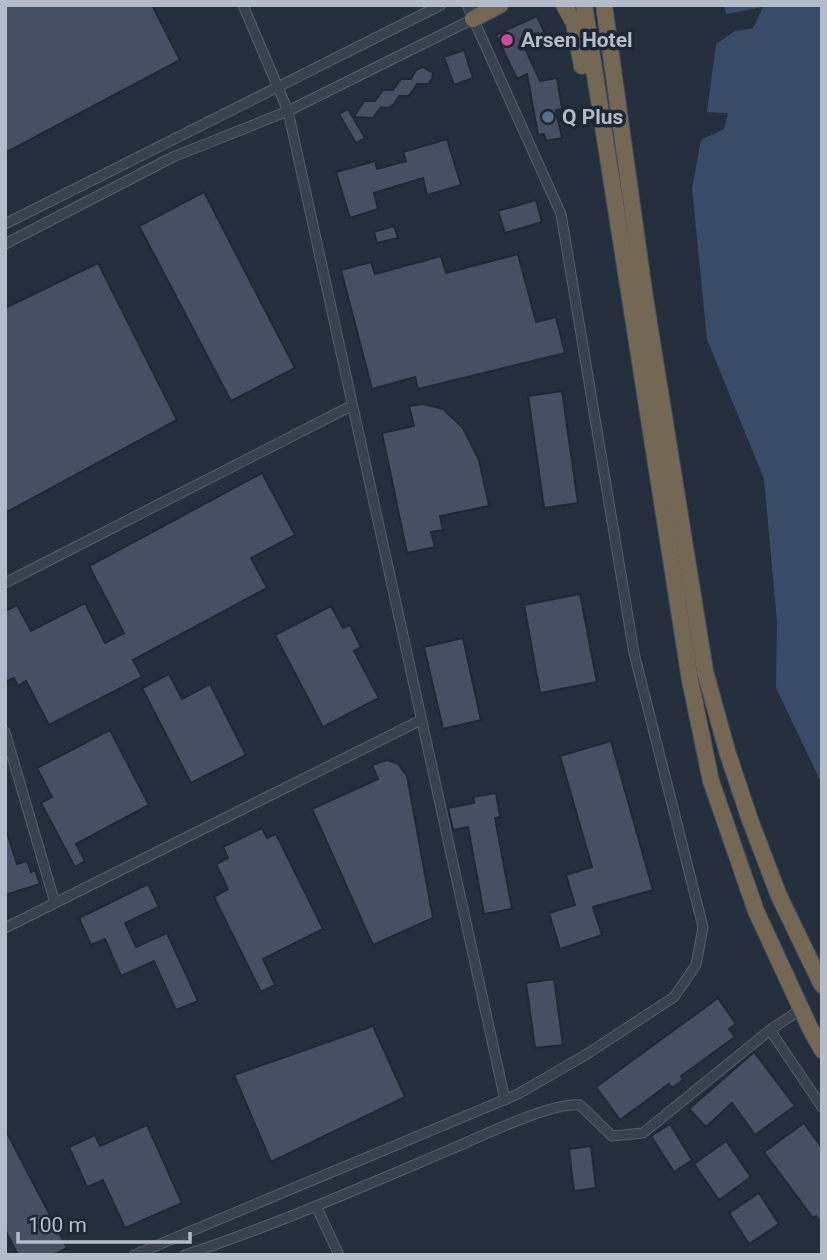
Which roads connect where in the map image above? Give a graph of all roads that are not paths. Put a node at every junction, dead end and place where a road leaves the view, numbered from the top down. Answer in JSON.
{"nodes":[{"id":1,"x":243,"y":5,"type":"edge"},
{"id":2,"x":441,"y":5,"type":"edge"},
{"id":3,"x":500,"y":5,"type":"edge"},
{"id":4,"x":564,"y":5,"type":"edge"},
{"id":5,"x":584,"y":5,"type":"edge"},
{"id":6,"x":604,"y":5,"type":"edge"},
{"id":7,"x":473,"y":10,"type":"edge"},
{"id":8,"x":279,"y":88,"type":"junction"},
{"id":9,"x":288,"y":111,"type":"junction"},
{"id":10,"x":615,"y":212,"type":"junction"},
{"id":11,"x":5,"y":224,"type":"edge"},
{"id":12,"x":5,"y":244,"type":"edge"},
{"id":13,"x":351,"y":406,"type":"junction"},
{"id":14,"x":5,"y":583,"type":"edge"},
{"id":15,"x":421,"y":720,"type":"junction"},
{"id":16,"x":5,"y":733,"type":"edge"},
{"id":17,"x":55,"y":903,"type":"junction"},
{"id":18,"x":5,"y":928,"type":"edge"},
{"id":19,"x":822,"y":985,"type":"edge"},
{"id":20,"x":801,"y":1009,"type":"junction"},
{"id":21,"x":769,"y":1030,"type":"junction"},
{"id":22,"x":822,"y":1049,"type":"edge"},
{"id":23,"x":505,"y":1100,"type":"junction"},
{"id":24,"x":822,"y":1108,"type":"edge"},
{"id":25,"x":316,"y":1206,"type":"junction"},
{"id":26,"x":134,"y":1255,"type":"edge"},
{"id":27,"x":185,"y":1255,"type":"edge"},
{"id":28,"x":339,"y":1255,"type":"edge"}],
"edges":[{"from":1,"to":8,"type":"street"},
{"from":2,"to":8,"type":"street"},
{"from":3,"to":7,"type":"highway"},
{"from":4,"to":10,"type":"highway"},
{"from":5,"to":10,"type":"highway"},
{"from":6,"to":19,"type":"highway"},
{"from":7,"to":9,"type":"street"},
{"from":7,"to":23,"type":"street"},
{"from":8,"to":9,"type":"street"},
{"from":8,"to":11,"type":"street"},
{"from":9,"to":12,"type":"street"},
{"from":9,"to":13,"type":"street"},
{"from":10,"to":20,"type":"highway"},
{"from":13,"to":14,"type":"street"},
{"from":13,"to":15,"type":"street"},
{"from":15,"to":17,"type":"street"},
{"from":15,"to":23,"type":"street"},
{"from":16,"to":17,"type":"street"},
{"from":17,"to":18,"type":"street"},
{"from":20,"to":21,"type":"street"},
{"from":20,"to":22,"type":"highway"},
{"from":21,"to":24,"type":"street"},
{"from":21,"to":25,"type":"street"},
{"from":23,"to":26,"type":"street"},
{"from":25,"to":27,"type":"street"},
{"from":25,"to":28,"type":"street"}]}
